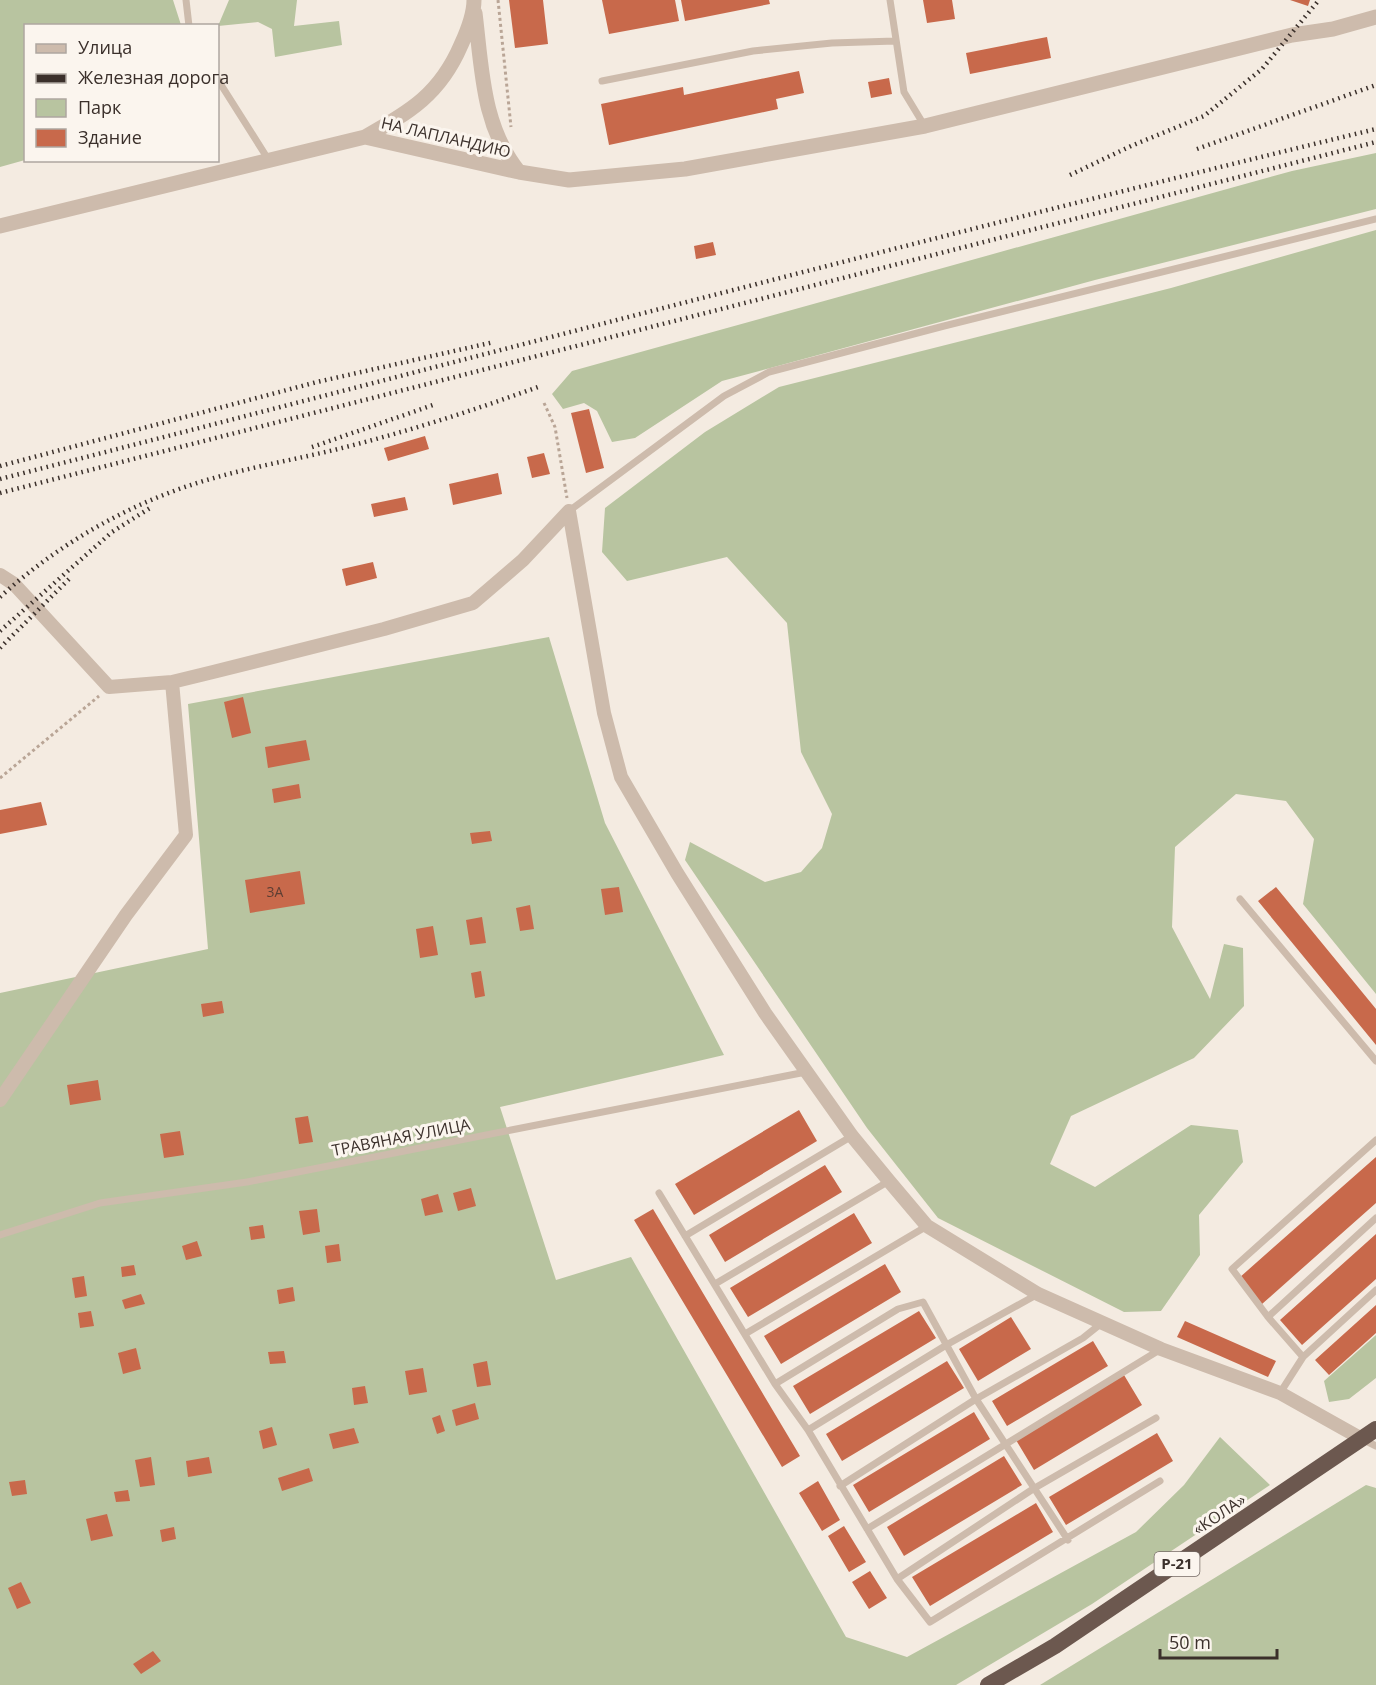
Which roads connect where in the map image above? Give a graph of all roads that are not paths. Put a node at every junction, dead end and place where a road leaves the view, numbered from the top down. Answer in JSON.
{"nodes":[{"id":1,"x":186,"y":0,"type":"edge"},
{"id":2,"x":890,"y":0,"type":"edge"},
{"id":3,"x":474,"y":2,"type":"edge"},
{"id":4,"x":1376,"y":17,"type":"edge"},
{"id":5,"x":189,"y":24,"type":"edge"},
{"id":6,"x":895,"y":41,"type":"junction"},
{"id":7,"x":602,"y":81,"type":"dead end"},
{"id":8,"x":219,"y":82,"type":"edge"},
{"id":9,"x":925,"y":126,"type":"junction"},
{"id":10,"x":366,"y":137,"type":"junction"},
{"id":11,"x":268,"y":159,"type":"junction"},
{"id":12,"x":519,"y":172,"type":"junction"},
{"id":13,"x":1376,"y":219,"type":"edge"},
{"id":14,"x":0,"y":226,"type":"edge"},
{"id":15,"x":569,"y":511,"type":"junction"},
{"id":16,"x":0,"y":575,"type":"edge"},
{"id":17,"x":172,"y":682,"type":"junction"},
{"id":18,"x":1240,"y":899,"type":"dead end"},
{"id":19,"x":1376,"y":1061,"type":"edge"},
{"id":20,"x":809,"y":1071,"type":"junction"},
{"id":21,"x":0,"y":1101,"type":"edge"},
{"id":22,"x":852,"y":1136,"type":"junction"},
{"id":23,"x":1376,"y":1140,"type":"edge"},
{"id":24,"x":888,"y":1181,"type":"junction"},
{"id":25,"x":659,"y":1193,"type":"dead end"},
{"id":26,"x":1376,"y":1218,"type":"edge"},
{"id":27,"x":927,"y":1226,"type":"junction"},
{"id":28,"x":0,"y":1235,"type":"edge"},
{"id":29,"x":685,"y":1236,"type":"junction"},
{"id":30,"x":715,"y":1284,"type":"junction"},
{"id":31,"x":1376,"y":1290,"type":"edge"},
{"id":32,"x":1038,"y":1294,"type":"junction"},
{"id":33,"x":1268,"y":1317,"type":"junction"},
{"id":34,"x":1103,"y":1322,"type":"junction"},
{"id":35,"x":745,"y":1334,"type":"junction"},
{"id":36,"x":948,"y":1344,"type":"junction"},
{"id":37,"x":1161,"y":1349,"type":"junction"},
{"id":38,"x":1303,"y":1357,"type":"junction"},
{"id":39,"x":775,"y":1384,"type":"junction"},
{"id":40,"x":1280,"y":1393,"type":"junction"},
{"id":41,"x":976,"y":1399,"type":"junction"},
{"id":42,"x":1156,"y":1418,"type":"dead end"},
{"id":43,"x":808,"y":1430,"type":"junction"},
{"id":44,"x":1371,"y":1438,"type":"edge"},
{"id":45,"x":1004,"y":1443,"type":"junction"},
{"id":46,"x":1160,"y":1481,"type":"dead end"},
{"id":47,"x":840,"y":1486,"type":"junction"},
{"id":48,"x":1033,"y":1489,"type":"junction"},
{"id":49,"x":867,"y":1529,"type":"junction"},
{"id":50,"x":1068,"y":1540,"type":"junction"},
{"id":51,"x":897,"y":1579,"type":"junction"},
{"id":52,"x":988,"y":1685,"type":"edge"}],
"edges":[{"from":1,"to":5,"type":"lane"},
{"from":2,"to":6,"type":"lane"},
{"from":3,"to":10,"type":"street"},
{"from":3,"to":12,"type":"street"},
{"from":4,"to":9,"type":"street","name":"НА ЛАПЛАНДИЮ"},
{"from":6,"to":7,"type":"lane"},
{"from":6,"to":9,"type":"lane"},
{"from":8,"to":11,"type":"lane"},
{"from":9,"to":12,"type":"street","name":"НА ЛАПЛАНДИЮ"},
{"from":10,"to":11,"type":"street"},
{"from":10,"to":12,"type":"street","name":"НА ЛАПЛАНДИЮ"},
{"from":11,"to":14,"type":"street"},
{"from":13,"to":15,"type":"lane"},
{"from":15,"to":17,"type":"street"},
{"from":15,"to":20,"type":"street"},
{"from":16,"to":17,"type":"street"},
{"from":17,"to":21,"type":"street"},
{"from":18,"to":19,"type":"lane"},
{"from":20,"to":22,"type":"street"},
{"from":20,"to":28,"type":"lane","name":"ТРАВЯНАЯ УЛИЦА"},
{"from":22,"to":24,"type":"street"},
{"from":22,"to":29,"type":"lane"},
{"from":23,"to":33,"type":"lane"},
{"from":24,"to":27,"type":"street"},
{"from":24,"to":30,"type":"lane"},
{"from":25,"to":29,"type":"lane"},
{"from":26,"to":33,"type":"lane"},
{"from":27,"to":32,"type":"street"},
{"from":27,"to":35,"type":"lane"},
{"from":29,"to":30,"type":"lane"},
{"from":30,"to":35,"type":"lane"},
{"from":31,"to":38,"type":"lane"},
{"from":32,"to":34,"type":"street"},
{"from":32,"to":36,"type":"lane"},
{"from":33,"to":38,"type":"lane"},
{"from":34,"to":37,"type":"street"},
{"from":34,"to":41,"type":"lane"},
{"from":35,"to":39,"type":"lane"},
{"from":36,"to":39,"type":"lane"},
{"from":36,"to":41,"type":"lane"},
{"from":36,"to":43,"type":"lane"},
{"from":37,"to":40,"type":"street"},
{"from":37,"to":45,"type":"lane"},
{"from":38,"to":40,"type":"lane"},
{"from":39,"to":43,"type":"lane"},
{"from":40,"to":44,"type":"street"},
{"from":41,"to":45,"type":"lane"},
{"from":41,"to":47,"type":"lane"},
{"from":42,"to":48,"type":"lane"},
{"from":43,"to":47,"type":"lane"},
{"from":44,"to":52,"type":"highway","name":"«КОЛА»","number":"Р-21"},
{"from":45,"to":48,"type":"lane"},
{"from":45,"to":49,"type":"lane"},
{"from":46,"to":50,"type":"lane"},
{"from":47,"to":49,"type":"lane"},
{"from":48,"to":50,"type":"lane"},
{"from":48,"to":51,"type":"lane"},
{"from":49,"to":51,"type":"lane"},
{"from":50,"to":51,"type":"lane"}]}
